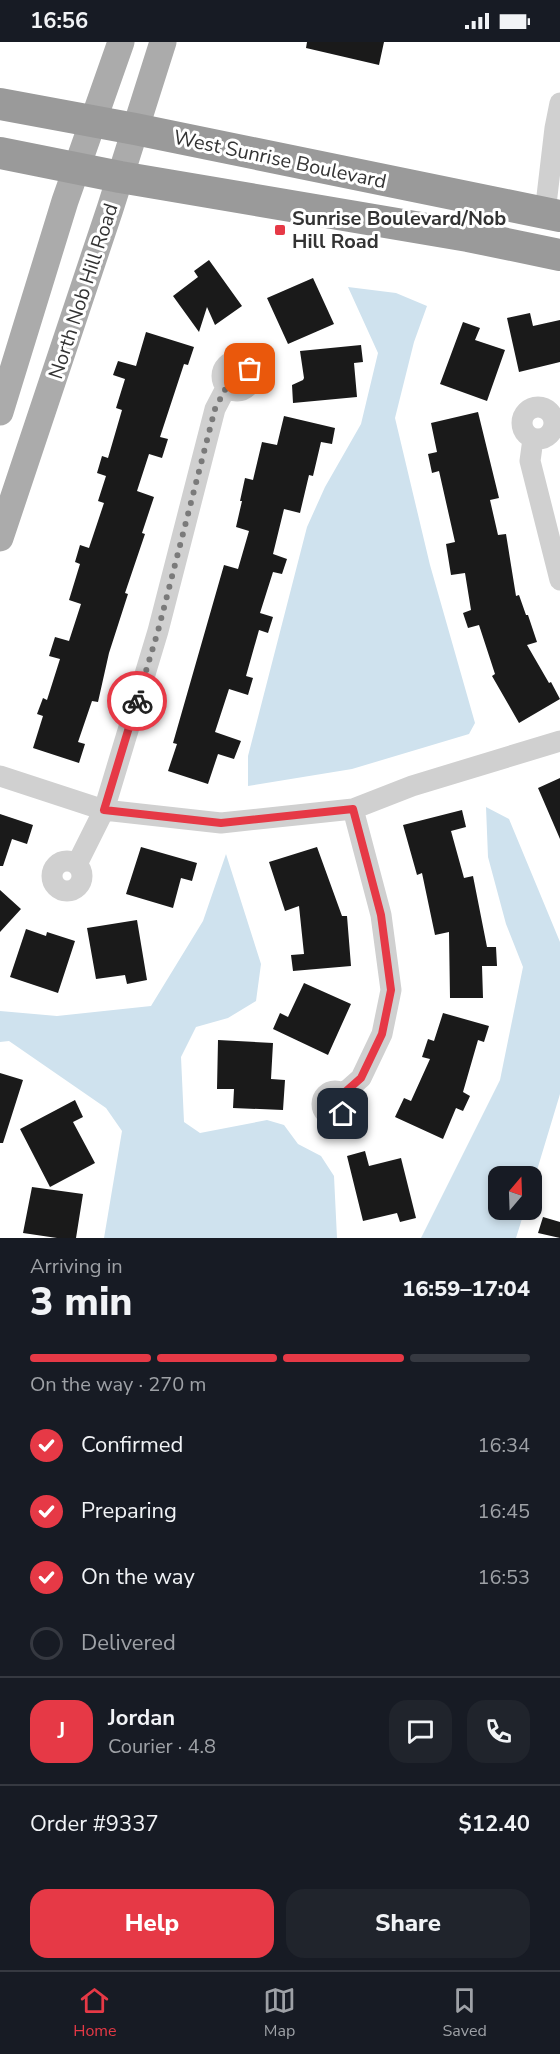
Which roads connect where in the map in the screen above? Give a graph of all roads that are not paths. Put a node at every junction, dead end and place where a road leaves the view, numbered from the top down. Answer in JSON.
{"nodes":[{"id":1,"x":121,"y":42,"type":"edge"},
{"id":2,"x":163,"y":42,"type":"edge"},
{"id":3,"x":560,"y":103,"type":"edge"},
{"id":4,"x":0,"y":104,"type":"edge"},
{"id":5,"x":93,"y":122,"type":"junction"},
{"id":6,"x":135,"y":129,"type":"junction"},
{"id":7,"x":0,"y":153,"type":"edge"},
{"id":8,"x":77,"y":167,"type":"junction"},
{"id":9,"x":120,"y":177,"type":"junction"},
{"id":10,"x":553,"y":214,"type":"edge"},
{"id":11,"x":560,"y":255,"type":"edge"},
{"id":12,"x":227,"y":386,"type":"dead end"},
{"id":13,"x":0,"y":412,"type":"edge"},
{"id":14,"x":533,"y":439,"type":"dead end"},
{"id":15,"x":0,"y":538,"type":"edge"},
{"id":16,"x":560,"y":580,"type":"edge"},
{"id":17,"x":560,"y":741,"type":"edge"},
{"id":18,"x":0,"y":776,"type":"edge"},
{"id":19,"x":353,"y":809,"type":"junction"},
{"id":20,"x":104,"y":810,"type":"junction"},
{"id":21,"x":77,"y":864,"type":"dead end"},
{"id":22,"x":344,"y":1093,"type":"dead end"}],
"edges":[{"from":1,"to":5,"type":"main road"},
{"from":2,"to":6,"type":"main road","name":"North Nob Hill Road"},
{"from":3,"to":10,"type":"street"},
{"from":4,"to":5,"type":"highway","name":"West Sunrise Boulevard"},
{"from":5,"to":6,"type":"highway","name":"West Sunrise Boulevard"},
{"from":5,"to":8,"type":"main road"},
{"from":6,"to":9,"type":"main road","name":"North Nob Hill Road"},
{"from":6,"to":10,"type":"highway","name":"West Sunrise Boulevard"},
{"from":7,"to":8,"type":"highway","name":"West Sunrise Boulevard"},
{"from":8,"to":9,"type":"highway","name":"West Sunrise Boulevard"},
{"from":8,"to":13,"type":"main road"},
{"from":9,"to":11,"type":"highway","name":"West Sunrise Boulevard"},
{"from":9,"to":15,"type":"main road","name":"North Nob Hill Road"},
{"from":12,"to":20,"type":"street"},
{"from":14,"to":16,"type":"street"},
{"from":17,"to":19,"type":"street"},
{"from":18,"to":20,"type":"street"},
{"from":19,"to":20,"type":"street"},
{"from":19,"to":22,"type":"street"},
{"from":20,"to":21,"type":"street"}]}
